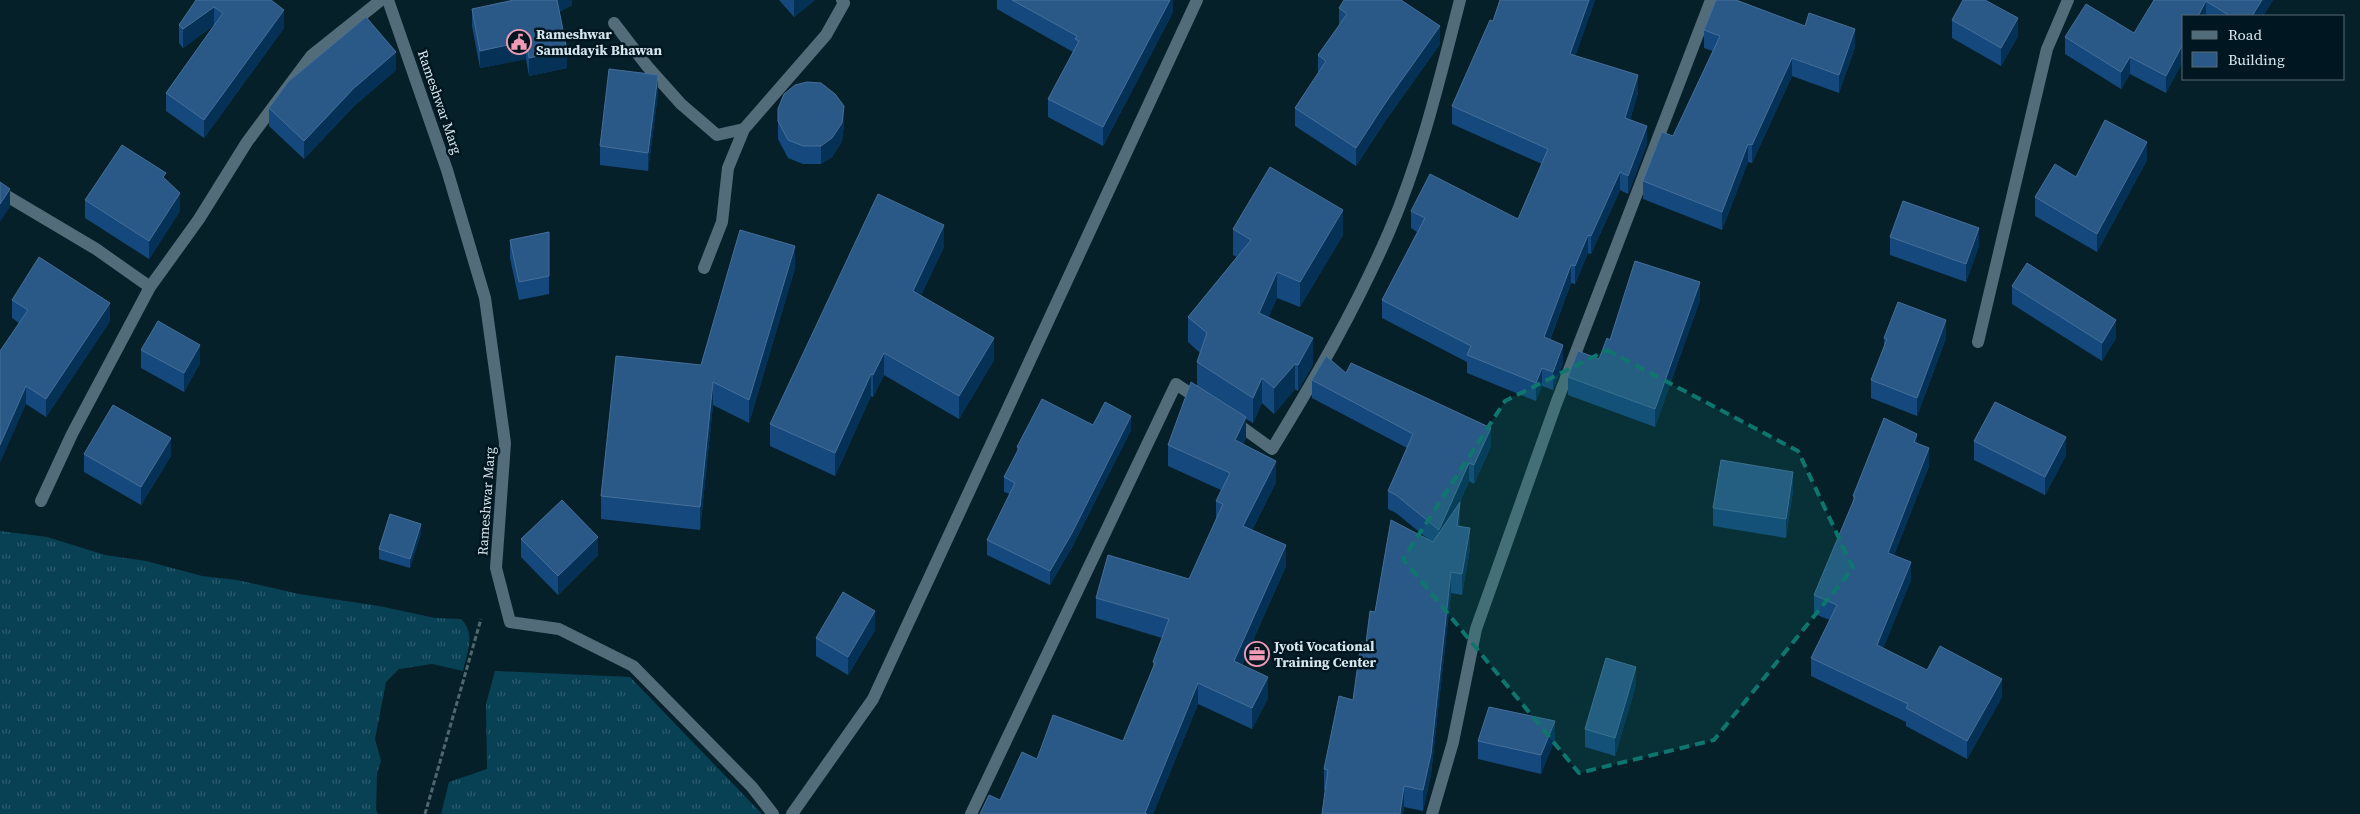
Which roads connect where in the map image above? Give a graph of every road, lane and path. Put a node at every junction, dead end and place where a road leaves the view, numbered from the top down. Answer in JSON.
{"nodes":[{"id":1,"x":381,"y":0,"type":"edge"},
{"id":2,"x":388,"y":0,"type":"edge"},
{"id":3,"x":842,"y":0,"type":"edge"},
{"id":4,"x":1197,"y":0,"type":"edge"},
{"id":5,"x":1460,"y":0,"type":"edge"},
{"id":6,"x":1711,"y":0,"type":"edge"},
{"id":7,"x":2068,"y":0,"type":"edge"},
{"id":8,"x":614,"y":23,"type":"dead end"},
{"id":9,"x":744,"y":129,"type":"junction"},
{"id":10,"x":0,"y":192,"type":"edge"},
{"id":11,"x":704,"y":268,"type":"dead end"},
{"id":12,"x":150,"y":287,"type":"junction"},
{"id":13,"x":1978,"y":342,"type":"dead end"},
{"id":14,"x":41,"y":501,"type":"dead end"},
{"id":15,"x":482,"y":615,"type":"dead end"},
{"id":16,"x":425,"y":814,"type":"edge"},
{"id":17,"x":773,"y":814,"type":"edge"},
{"id":18,"x":792,"y":814,"type":"edge"},
{"id":19,"x":971,"y":814,"type":"edge"},
{"id":20,"x":1432,"y":814,"type":"edge"}],
"edges":[{"from":1,"to":12,"type":"street"},
{"from":2,"to":17,"type":"street","name":"Rameshwar Marg"},
{"from":3,"to":9,"type":"street"},
{"from":4,"to":18,"type":"street"},
{"from":5,"to":19,"type":"street"},
{"from":6,"to":20,"type":"street"},
{"from":7,"to":13,"type":"street"},
{"from":8,"to":9,"type":"street"},
{"from":9,"to":11,"type":"street"},
{"from":10,"to":12,"type":"street"},
{"from":12,"to":14,"type":"street"},
{"from":15,"to":16,"type":"path"}]}
